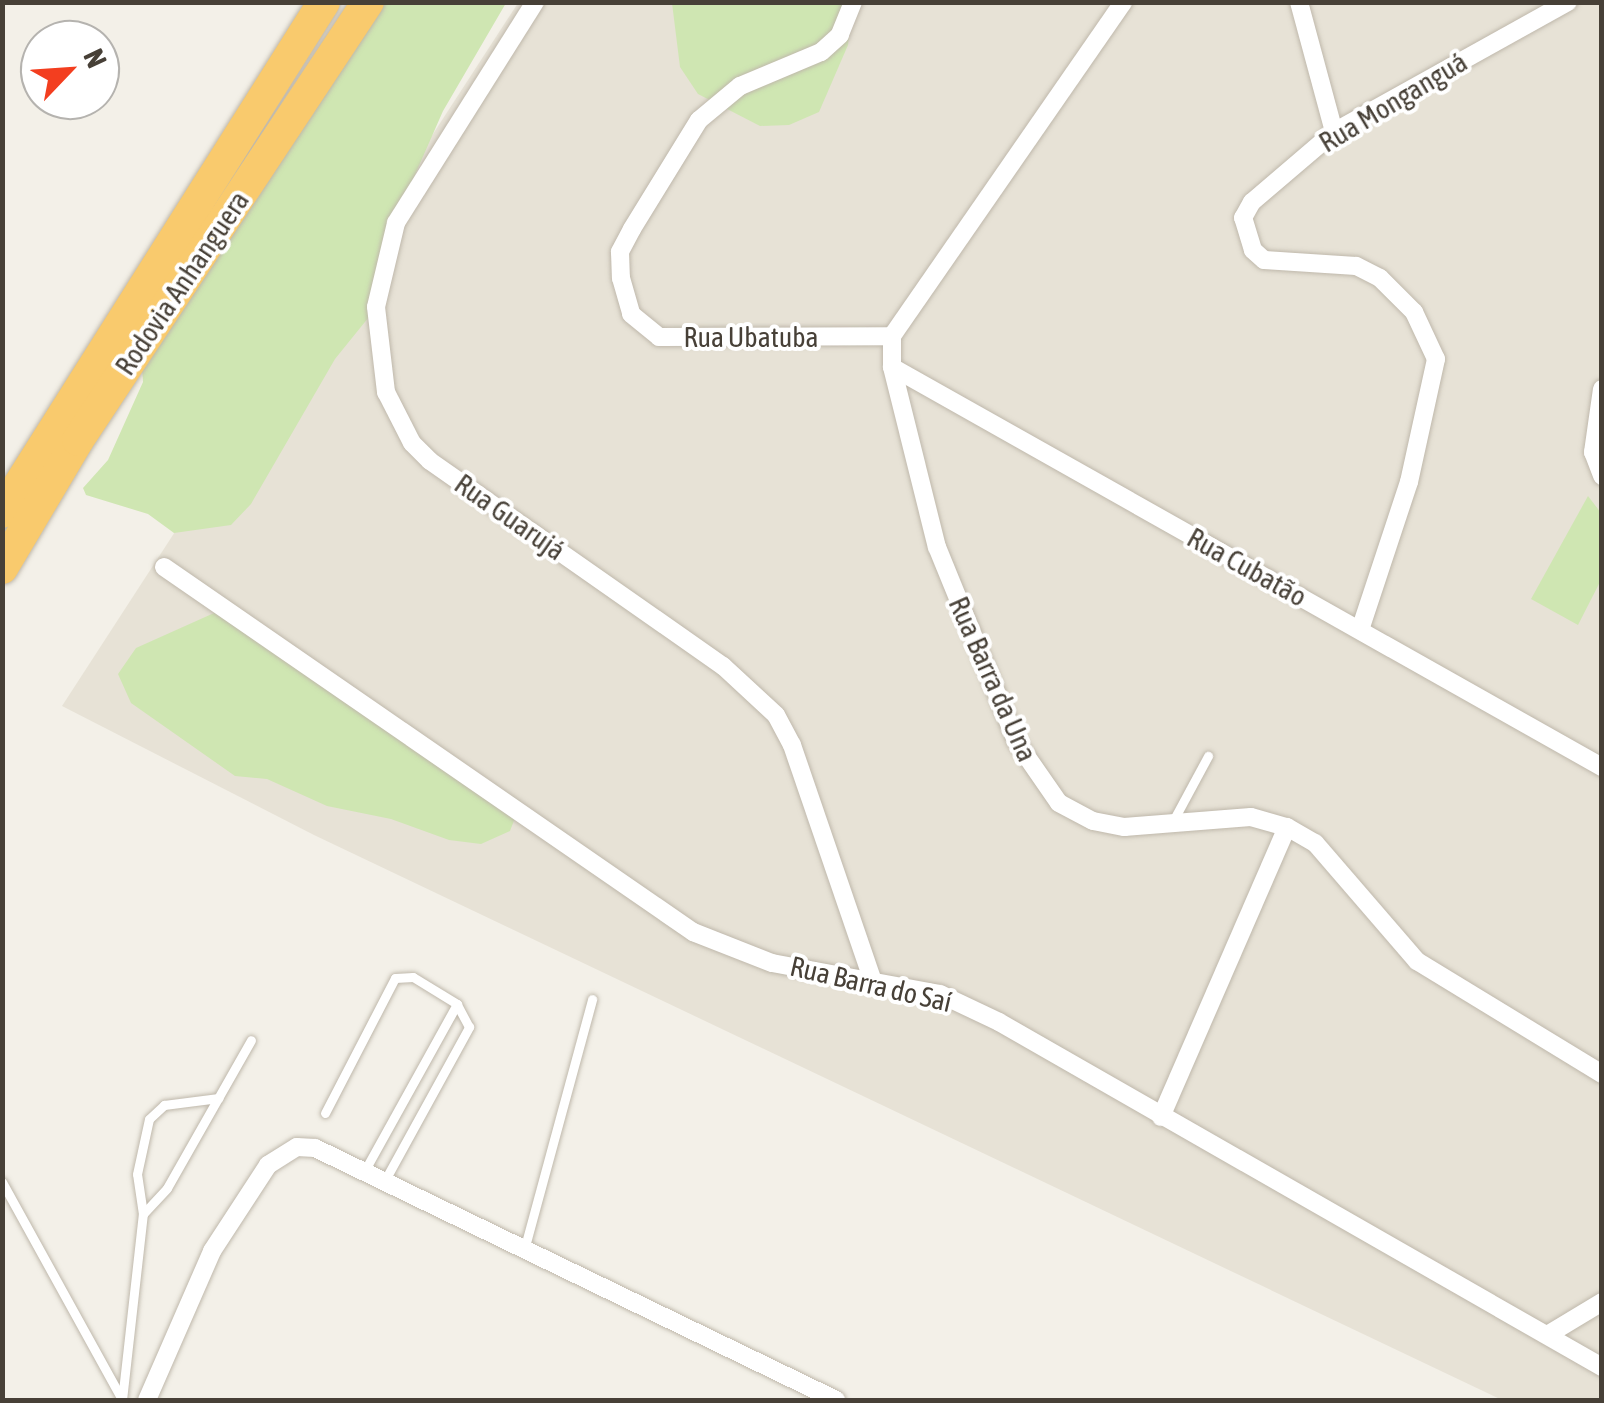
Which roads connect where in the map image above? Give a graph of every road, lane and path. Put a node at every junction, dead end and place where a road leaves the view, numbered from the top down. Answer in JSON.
{"nodes":[{"id":1,"x":324,"y":2,"type":"edge"},
{"id":2,"x":368,"y":2,"type":"edge"},
{"id":3,"x":535,"y":2,"type":"edge"},
{"id":4,"x":853,"y":2,"type":"edge"},
{"id":5,"x":1123,"y":2,"type":"edge"},
{"id":6,"x":1299,"y":2,"type":"edge"},
{"id":7,"x":1568,"y":2,"type":"edge"},
{"id":8,"x":1334,"y":132,"type":"junction"},
{"id":9,"x":892,"y":336,"type":"junction"},
{"id":10,"x":892,"y":368,"type":"junction"},
{"id":11,"x":1602,"y":389,"type":"edge"},
{"id":12,"x":1602,"y":476,"type":"edge"},
{"id":13,"x":2,"y":512,"type":"edge"},
{"id":14,"x":164,"y":566,"type":"dead end"},
{"id":15,"x":2,"y":568,"type":"edge"},
{"id":16,"x":1360,"y":630,"type":"junction"},
{"id":17,"x":1208,"y":756,"type":"dead end"},
{"id":18,"x":1602,"y":767,"type":"edge"},
{"id":19,"x":1172,"y":823,"type":"junction"},
{"id":20,"x":1287,"y":826,"type":"junction"},
{"id":21,"x":872,"y":979,"type":"junction"},
{"id":22,"x":592,"y":1000,"type":"dead end"},
{"id":23,"x":457,"y":1004,"type":"junction"},
{"id":24,"x":251,"y":1040,"type":"dead end"},
{"id":25,"x":1602,"y":1074,"type":"edge"},
{"id":26,"x":218,"y":1098,"type":"junction"},
{"id":27,"x":325,"y":1113,"type":"dead end"},
{"id":28,"x":1161,"y":1117,"type":"junction"},
{"id":29,"x":364,"y":1172,"type":"junction"},
{"id":30,"x":2,"y":1182,"type":"edge"},
{"id":31,"x":384,"y":1182,"type":"junction"},
{"id":32,"x":143,"y":1214,"type":"junction"},
{"id":33,"x":524,"y":1250,"type":"junction"},
{"id":34,"x":1602,"y":1302,"type":"edge"},
{"id":35,"x":1549,"y":1334,"type":"junction"},
{"id":36,"x":1602,"y":1367,"type":"edge"},
{"id":37,"x":122,"y":1400,"type":"edge"},
{"id":38,"x":146,"y":1400,"type":"edge"},
{"id":39,"x":836,"y":1400,"type":"edge"}],
"edges":[{"from":1,"to":13,"type":"highway","name":"Rodovia Anhanguera"},
{"from":2,"to":15,"type":"highway","name":"Rodovia Anhanguera"},
{"from":3,"to":21,"type":"street","name":"Rua Guarujá"},
{"from":4,"to":9,"type":"street","name":"Rua Ubatuba"},
{"from":5,"to":9,"type":"street"},
{"from":6,"to":8,"type":"street"},
{"from":7,"to":8,"type":"street","name":"Rua Monganguá"},
{"from":8,"to":16,"type":"street","name":"Rua Monganguá"},
{"from":9,"to":10,"type":"street","name":"Rua Barra da Una"},
{"from":10,"to":16,"type":"street","name":"Rua Cubatão"},
{"from":10,"to":19,"type":"street","name":"Rua Barra da Una"},
{"from":11,"to":12,"type":"street"},
{"from":14,"to":21,"type":"street","name":"Rua Barra do Saí"},
{"from":16,"to":18,"type":"street","name":"Rua Cubatão"},
{"from":17,"to":19,"type":"lane"},
{"from":19,"to":20,"type":"street","name":"Rua Barra da Una"},
{"from":20,"to":25,"type":"street","name":"Rua Barra da Una"},
{"from":20,"to":28,"type":"street"},
{"from":21,"to":28,"type":"street","name":"Rua Barra do Saí"},
{"from":22,"to":33,"type":"lane"},
{"from":23,"to":27,"type":"lane"},
{"from":23,"to":29,"type":"lane"},
{"from":23,"to":31,"type":"lane"},
{"from":24,"to":26,"type":"lane"},
{"from":26,"to":32,"type":"lane"},
{"from":26,"to":32,"type":"lane"},
{"from":28,"to":35,"type":"street","name":"Rua Barra do Saí"},
{"from":29,"to":31,"type":"street"},
{"from":29,"to":38,"type":"street"},
{"from":30,"to":37,"type":"lane"},
{"from":31,"to":33,"type":"street"},
{"from":32,"to":37,"type":"lane"},
{"from":33,"to":39,"type":"street"},
{"from":34,"to":35,"type":"street"},
{"from":35,"to":36,"type":"street","name":"Rua Barra do Saí"}]}
